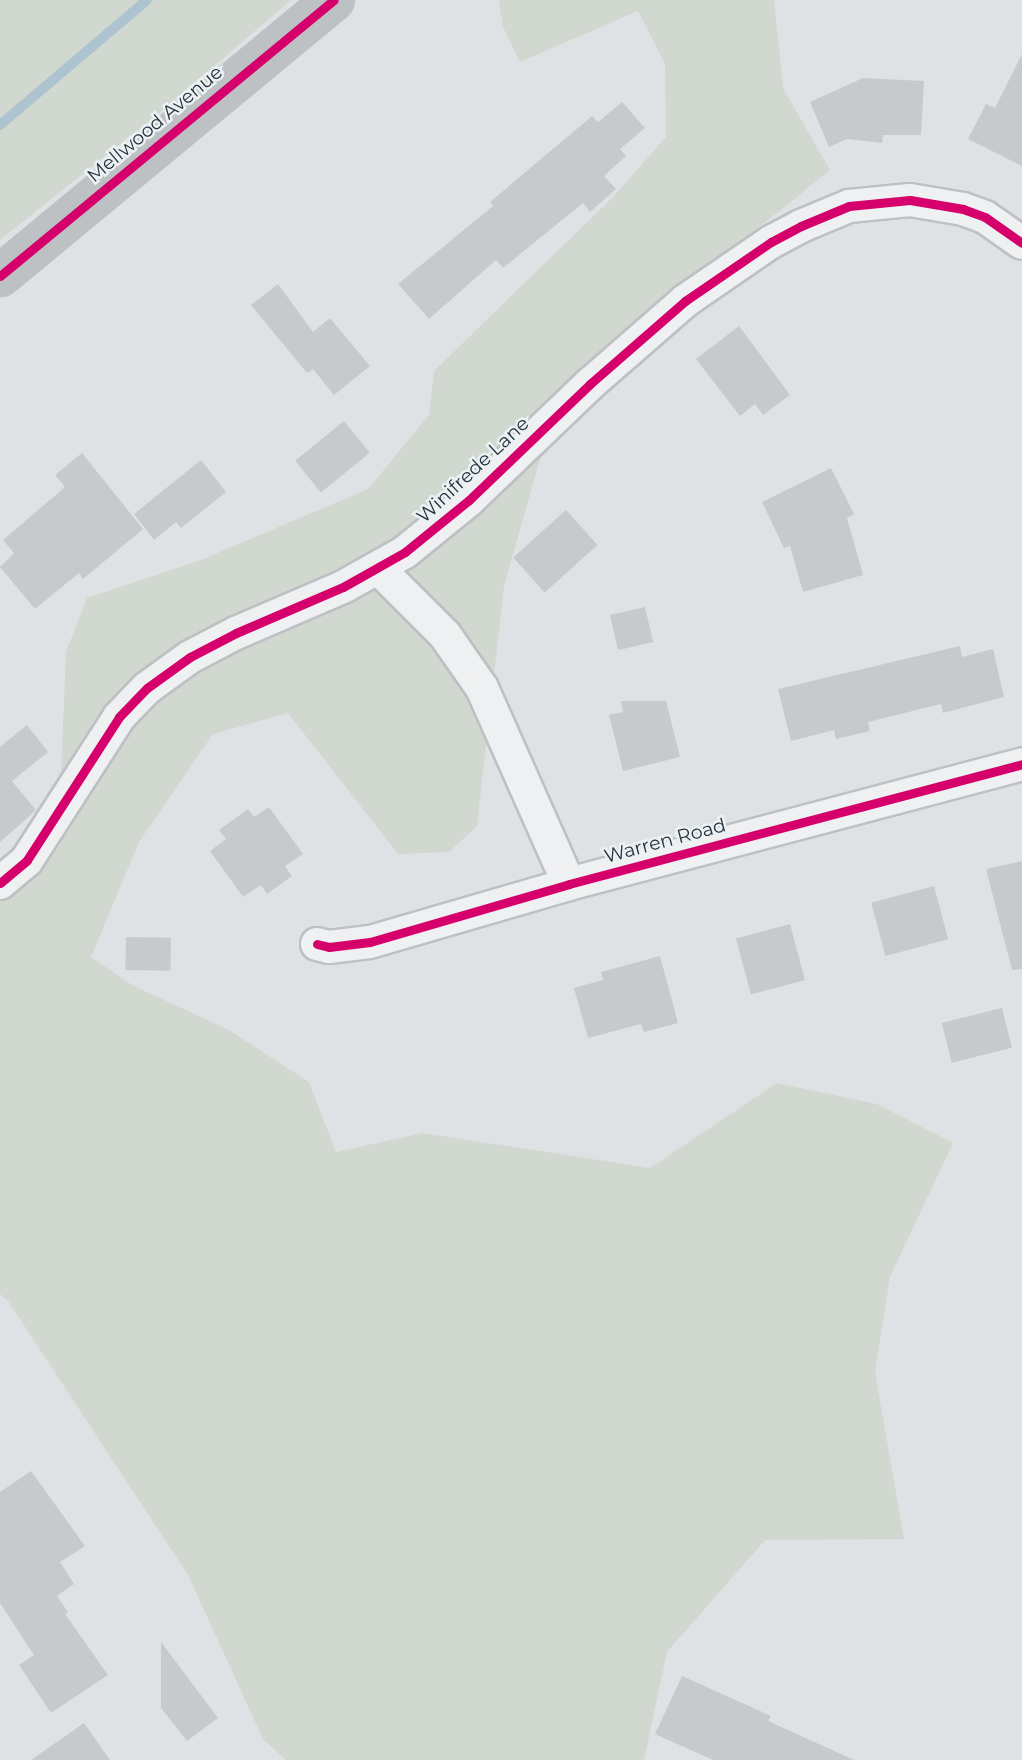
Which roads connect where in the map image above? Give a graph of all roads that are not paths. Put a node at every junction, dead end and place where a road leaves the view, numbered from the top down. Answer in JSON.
{"nodes":[{"id":1,"x":334,"y":0,"type":"edge"},
{"id":2,"x":1022,"y":243,"type":"edge"},
{"id":3,"x":0,"y":276,"type":"edge"},
{"id":4,"x":378,"y":568,"type":"junction"},
{"id":5,"x":1022,"y":764,"type":"edge"},
{"id":6,"x":0,"y":883,"type":"edge"},
{"id":7,"x":569,"y":884,"type":"junction"},
{"id":8,"x":317,"y":944,"type":"dead end"}],
"edges":[{"from":1,"to":3,"type":"street","name":"Mellwood Avenue"},
{"from":2,"to":4,"type":"street","name":"Winifrede Lane"},
{"from":4,"to":6,"type":"street","name":"Winifrede Lane"},
{"from":4,"to":7,"type":"street"},
{"from":5,"to":7,"type":"street","name":"Warren Road"},
{"from":7,"to":8,"type":"street","name":"Warren Road"}]}
